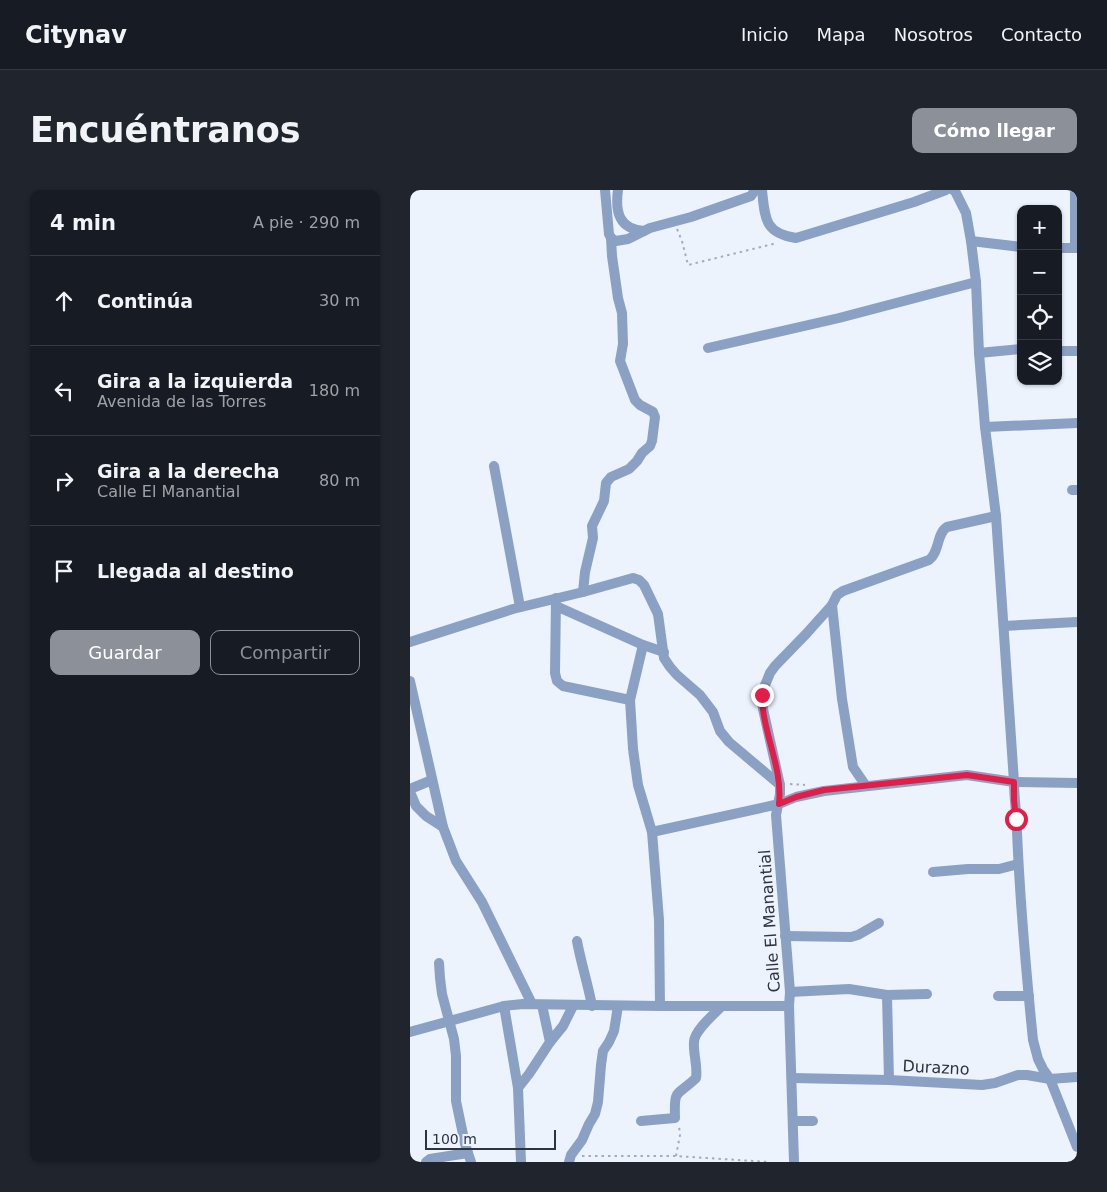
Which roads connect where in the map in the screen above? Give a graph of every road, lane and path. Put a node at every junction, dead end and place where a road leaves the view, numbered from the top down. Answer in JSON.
{"nodes":[{"id":1,"x":605,"y":190,"type":"edge"},
{"id":2,"x":618,"y":190,"type":"edge"},
{"id":3,"x":762,"y":190,"type":"edge"},
{"id":4,"x":946,"y":190,"type":"edge"},
{"id":5,"x":953,"y":190,"type":"edge"},
{"id":6,"x":1074,"y":190,"type":"edge"},
{"id":7,"x":753,"y":193,"type":"edge"},
{"id":8,"x":764,"y":209,"type":"junction"},
{"id":9,"x":674,"y":222,"type":"junction"},
{"id":10,"x":644,"y":231,"type":"junction"},
{"id":11,"x":611,"y":238,"type":"junction"},
{"id":12,"x":971,"y":241,"type":"junction"},
{"id":13,"x":778,"y":243,"type":"dead end"},
{"id":14,"x":1017,"y":247,"type":"edge"},
{"id":15,"x":1062,"y":248,"type":"edge"},
{"id":16,"x":1076,"y":248,"type":"edge"},
{"id":17,"x":976,"y":282,"type":"junction"},
{"id":18,"x":708,"y":348,"type":"dead end"},
{"id":19,"x":1017,"y":349,"type":"edge"},
{"id":20,"x":1062,"y":351,"type":"edge"},
{"id":21,"x":1077,"y":351,"type":"edge"},
{"id":22,"x":979,"y":353,"type":"junction"},
{"id":23,"x":1077,"y":423,"type":"edge"},
{"id":24,"x":985,"y":427,"type":"junction"},
{"id":25,"x":494,"y":466,"type":"dead end"},
{"id":26,"x":996,"y":516,"type":"junction"},
{"id":27,"x":583,"y":592,"type":"junction"},
{"id":28,"x":556,"y":602,"type":"junction"},
{"id":29,"x":832,"y":605,"type":"junction"},
{"id":30,"x":520,"y":607,"type":"junction"},
{"id":31,"x":1077,"y":622,"type":"edge"},
{"id":32,"x":1004,"y":626,"type":"junction"},
{"id":33,"x":410,"y":642,"type":"edge"},
{"id":34,"x":643,"y":646,"type":"junction"},
{"id":35,"x":664,"y":652,"type":"junction"},
{"id":36,"x":410,"y":682,"type":"edge"},
{"id":37,"x":630,"y":700,"type":"junction"},
{"id":38,"x":432,"y":780,"type":"junction"},
{"id":39,"x":1014,"y":782,"type":"junction"},
{"id":40,"x":1077,"y":783,"type":"edge"},
{"id":41,"x":780,"y":784,"type":"junction"},
{"id":42,"x":866,"y":786,"type":"junction"},
{"id":43,"x":410,"y":790,"type":"edge"},
{"id":44,"x":779,"y":804,"type":"junction"},
{"id":45,"x":443,"y":827,"type":"junction"},
{"id":46,"x":652,"y":832,"type":"junction"},
{"id":47,"x":1018,"y":864,"type":"junction"},
{"id":48,"x":933,"y":872,"type":"dead end"},
{"id":49,"x":879,"y":923,"type":"dead end"},
{"id":50,"x":785,"y":936,"type":"junction"},
{"id":51,"x":577,"y":941,"type":"dead end"},
{"id":52,"x":439,"y":963,"type":"dead end"},
{"id":53,"x":790,"y":992,"type":"junction"},
{"id":54,"x":927,"y":994,"type":"dead end"},
{"id":55,"x":887,"y":995,"type":"junction"},
{"id":56,"x":998,"y":996,"type":"dead end"},
{"id":57,"x":1028,"y":996,"type":"junction"},
{"id":58,"x":537,"y":1005,"type":"junction"},
{"id":59,"x":504,"y":1006,"type":"junction"},
{"id":60,"x":573,"y":1006,"type":"junction"},
{"id":61,"x":592,"y":1006,"type":"junction"},
{"id":62,"x":618,"y":1006,"type":"junction"},
{"id":63,"x":660,"y":1006,"type":"junction"},
{"id":64,"x":722,"y":1006,"type":"junction"},
{"id":65,"x":789,"y":1006,"type":"junction"},
{"id":66,"x":449,"y":1020,"type":"junction"},
{"id":67,"x":410,"y":1032,"type":"edge"},
{"id":68,"x":550,"y":1042,"type":"junction"},
{"id":69,"x":1077,"y":1077,"type":"edge"},
{"id":70,"x":792,"y":1078,"type":"junction"},
{"id":71,"x":1050,"y":1079,"type":"junction"},
{"id":72,"x":889,"y":1080,"type":"junction"},
{"id":73,"x":518,"y":1088,"type":"junction"},
{"id":74,"x":675,"y":1118,"type":"junction"},
{"id":75,"x":641,"y":1121,"type":"dead end"},
{"id":76,"x":792,"y":1121,"type":"junction"},
{"id":77,"x":813,"y":1121,"type":"dead end"},
{"id":78,"x":1073,"y":1129,"type":"edge"},
{"id":79,"x":1077,"y":1147,"type":"edge"},
{"id":80,"x":676,"y":1156,"type":"junction"},
{"id":81,"x":469,"y":1158,"type":"edge"},
{"id":82,"x":570,"y":1159,"type":"edge"},
{"id":83,"x":426,"y":1162,"type":"edge"},
{"id":84,"x":521,"y":1162,"type":"edge"},
{"id":85,"x":769,"y":1162,"type":"edge"},
{"id":86,"x":794,"y":1162,"type":"edge"}],
"edges":[{"from":1,"to":11,"type":"street"},
{"from":2,"to":10,"type":"street"},
{"from":3,"to":8,"type":"street"},
{"from":4,"to":8,"type":"street"},
{"from":5,"to":12,"type":"street"},
{"from":6,"to":16,"type":"street"},
{"from":7,"to":8,"type":"street"},
{"from":7,"to":9,"type":"street"},
{"from":9,"to":10,"type":"street"},
{"from":9,"to":13,"type":"path"},
{"from":10,"to":11,"type":"street"},
{"from":11,"to":27,"type":"street"},
{"from":12,"to":14,"type":"street"},
{"from":12,"to":17,"type":"street"},
{"from":15,"to":16,"type":"street"},
{"from":17,"to":18,"type":"street"},
{"from":17,"to":22,"type":"street"},
{"from":19,"to":22,"type":"street"},
{"from":20,"to":21,"type":"street"},
{"from":22,"to":24,"type":"street"},
{"from":23,"to":24,"type":"street"},
{"from":24,"to":26,"type":"street"},
{"from":25,"to":30,"type":"street"},
{"from":26,"to":29,"type":"street"},
{"from":26,"to":32,"type":"street"},
{"from":27,"to":28,"type":"street"},
{"from":27,"to":35,"type":"street"},
{"from":28,"to":30,"type":"street"},
{"from":28,"to":34,"type":"street"},
{"from":28,"to":37,"type":"street"},
{"from":29,"to":41,"type":"street","name":"Calle El Manantial"},
{"from":29,"to":42,"type":"street"},
{"from":30,"to":33,"type":"street"},
{"from":31,"to":32,"type":"street"},
{"from":32,"to":39,"type":"street"},
{"from":34,"to":35,"type":"street"},
{"from":34,"to":37,"type":"street"},
{"from":35,"to":41,"type":"street"},
{"from":36,"to":38,"type":"street"},
{"from":37,"to":46,"type":"street"},
{"from":38,"to":43,"type":"street"},
{"from":38,"to":45,"type":"street"},
{"from":39,"to":40,"type":"street"},
{"from":39,"to":42,"type":"street"},
{"from":39,"to":47,"type":"street"},
{"from":41,"to":44,"type":"street","name":"Calle El Manantial"},
{"from":42,"to":44,"type":"street"},
{"from":43,"to":45,"type":"street"},
{"from":44,"to":46,"type":"street"},
{"from":44,"to":50,"type":"street","name":"Calle El Manantial"},
{"from":45,"to":58,"type":"street"},
{"from":46,"to":63,"type":"street"},
{"from":47,"to":48,"type":"street"},
{"from":47,"to":57,"type":"street"},
{"from":49,"to":50,"type":"street"},
{"from":50,"to":53,"type":"street","name":"Calle El Manantial"},
{"from":51,"to":61,"type":"street"},
{"from":52,"to":66,"type":"street"},
{"from":53,"to":55,"type":"street"},
{"from":53,"to":65,"type":"street","name":"Calle El Manantial"},
{"from":54,"to":55,"type":"street"},
{"from":55,"to":72,"type":"street"},
{"from":56,"to":57,"type":"street"},
{"from":57,"to":71,"type":"street"},
{"from":58,"to":59,"type":"street"},
{"from":58,"to":60,"type":"street"},
{"from":58,"to":68,"type":"street"},
{"from":59,"to":66,"type":"street"},
{"from":59,"to":73,"type":"street"},
{"from":60,"to":61,"type":"street"},
{"from":60,"to":68,"type":"street"},
{"from":61,"to":62,"type":"street"},
{"from":62,"to":63,"type":"street"},
{"from":62,"to":82,"type":"street"},
{"from":63,"to":64,"type":"street"},
{"from":64,"to":65,"type":"street"},
{"from":64,"to":74,"type":"street"},
{"from":65,"to":70,"type":"street","name":"Calle El Manantial"},
{"from":66,"to":67,"type":"street"},
{"from":66,"to":81,"type":"street"},
{"from":68,"to":73,"type":"street"},
{"from":69,"to":71,"type":"street","name":"Durazno"},
{"from":70,"to":72,"type":"street","name":"Durazno"},
{"from":70,"to":76,"type":"street","name":"Calle El Manantial"},
{"from":71,"to":72,"type":"street","name":"Durazno"},
{"from":71,"to":78,"type":"street"},
{"from":73,"to":84,"type":"street"},
{"from":74,"to":75,"type":"street"},
{"from":74,"to":80,"type":"path"},
{"from":76,"to":77,"type":"street"},
{"from":76,"to":86,"type":"street","name":"Calle El Manantial"},
{"from":78,"to":79,"type":"street"},
{"from":80,"to":82,"type":"path"},
{"from":80,"to":85,"type":"path"},
{"from":81,"to":83,"type":"street"}]}
